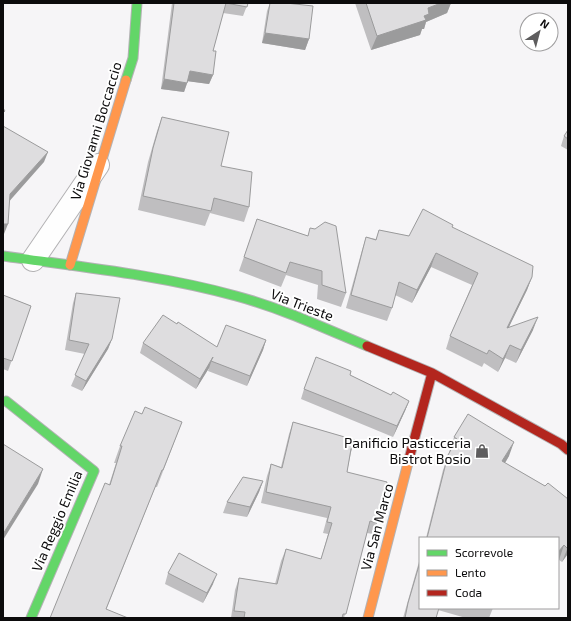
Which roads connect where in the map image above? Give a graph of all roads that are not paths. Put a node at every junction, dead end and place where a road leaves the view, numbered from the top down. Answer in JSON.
{"nodes":[{"id":1,"x":137,"y":3,"type":"edge"},
{"id":2,"x":101,"y":160,"type":"junction"},
{"id":3,"x":3,"y":256,"type":"edge"},
{"id":4,"x":33,"y":260,"type":"junction"},
{"id":5,"x":70,"y":265,"type":"junction"},
{"id":6,"x":432,"y":373,"type":"junction"},
{"id":7,"x":6,"y":400,"type":"dead end"},
{"id":8,"x":568,"y":450,"type":"edge"},
{"id":9,"x":31,"y":618,"type":"edge"},
{"id":10,"x":368,"y":618,"type":"edge"}],
"edges":[{"from":1,"to":2,"type":"street","name":"Via Giovanni Boccaccio"},
{"from":2,"to":4,"type":"street"},
{"from":2,"to":5,"type":"street","name":"Via Giovanni Boccaccio"},
{"from":3,"to":4,"type":"street","name":"Via Trieste"},
{"from":4,"to":5,"type":"street","name":"Via Trieste"},
{"from":5,"to":6,"type":"street","name":"Via Trieste"},
{"from":6,"to":8,"type":"street","name":"Via Trieste"},
{"from":6,"to":10,"type":"street","name":"Via San Marco"},
{"from":7,"to":9,"type":"street","name":"Via Reggio Emilia"}]}
